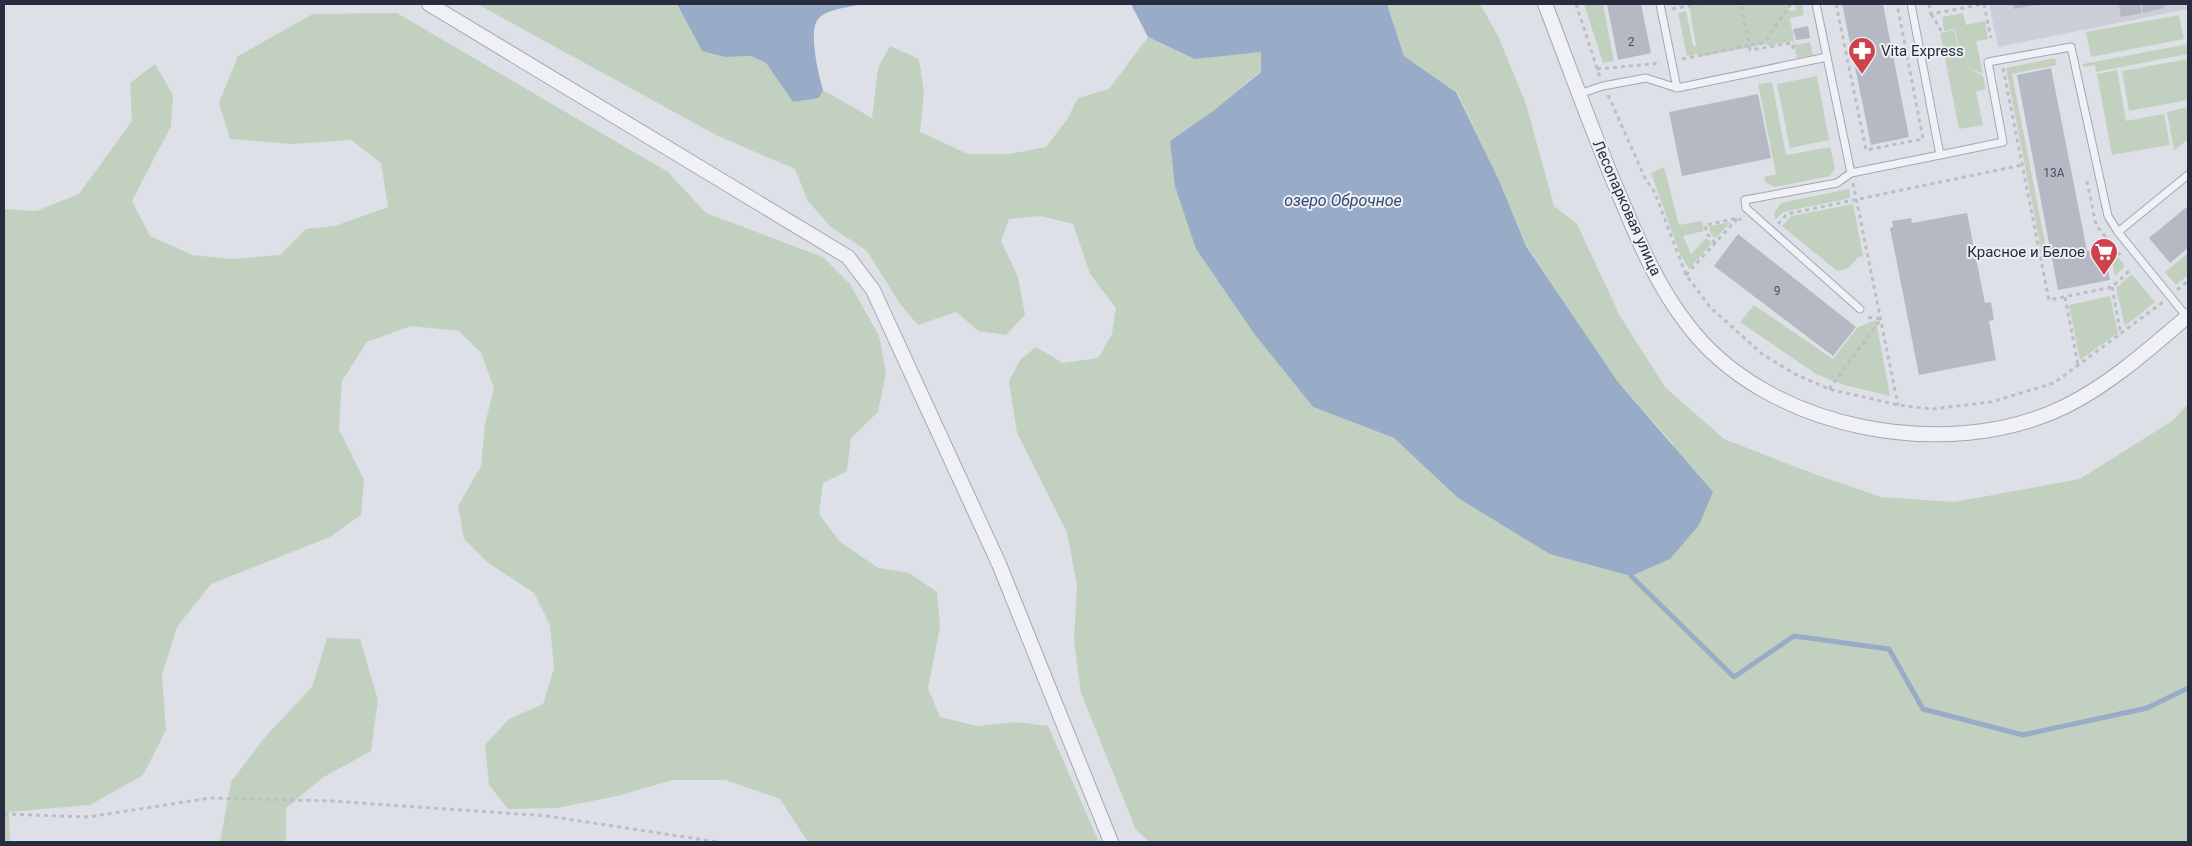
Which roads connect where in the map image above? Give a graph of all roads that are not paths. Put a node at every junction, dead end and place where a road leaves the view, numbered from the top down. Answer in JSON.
{"nodes":[{"id":1,"x":428,"y":4,"type":"edge"},
{"id":2,"x":1545,"y":4,"type":"edge"},
{"id":3,"x":1816,"y":4,"type":"edge"},
{"id":4,"x":1911,"y":4,"type":"edge"},
{"id":5,"x":1661,"y":7,"type":"edge"},
{"id":6,"x":1827,"y":57,"type":"junction"},
{"id":7,"x":1677,"y":88,"type":"junction"},
{"id":8,"x":1578,"y":95,"type":"junction"},
{"id":9,"x":1940,"y":155,"type":"junction"},
{"id":10,"x":1851,"y":173,"type":"junction"},
{"id":11,"x":2188,"y":175,"type":"edge"},
{"id":12,"x":2118,"y":232,"type":"junction"},
{"id":13,"x":1860,"y":309,"type":"dead end"},
{"id":14,"x":2188,"y":316,"type":"edge"},
{"id":15,"x":1110,"y":842,"type":"edge"}],
"edges":[{"from":1,"to":15,"type":"street"},
{"from":2,"to":8,"type":"street","name":"Лесопарковая улица"},
{"from":3,"to":6,"type":"lane"},
{"from":4,"to":9,"type":"lane"},
{"from":5,"to":7,"type":"lane"},
{"from":6,"to":7,"type":"lane"},
{"from":6,"to":10,"type":"lane"},
{"from":7,"to":8,"type":"lane"},
{"from":8,"to":14,"type":"street","name":"Лесопарковая улица"},
{"from":9,"to":10,"type":"lane"},
{"from":9,"to":12,"type":"lane"},
{"from":10,"to":13,"type":"lane"},
{"from":11,"to":12,"type":"lane"},
{"from":12,"to":14,"type":"lane"}]}
